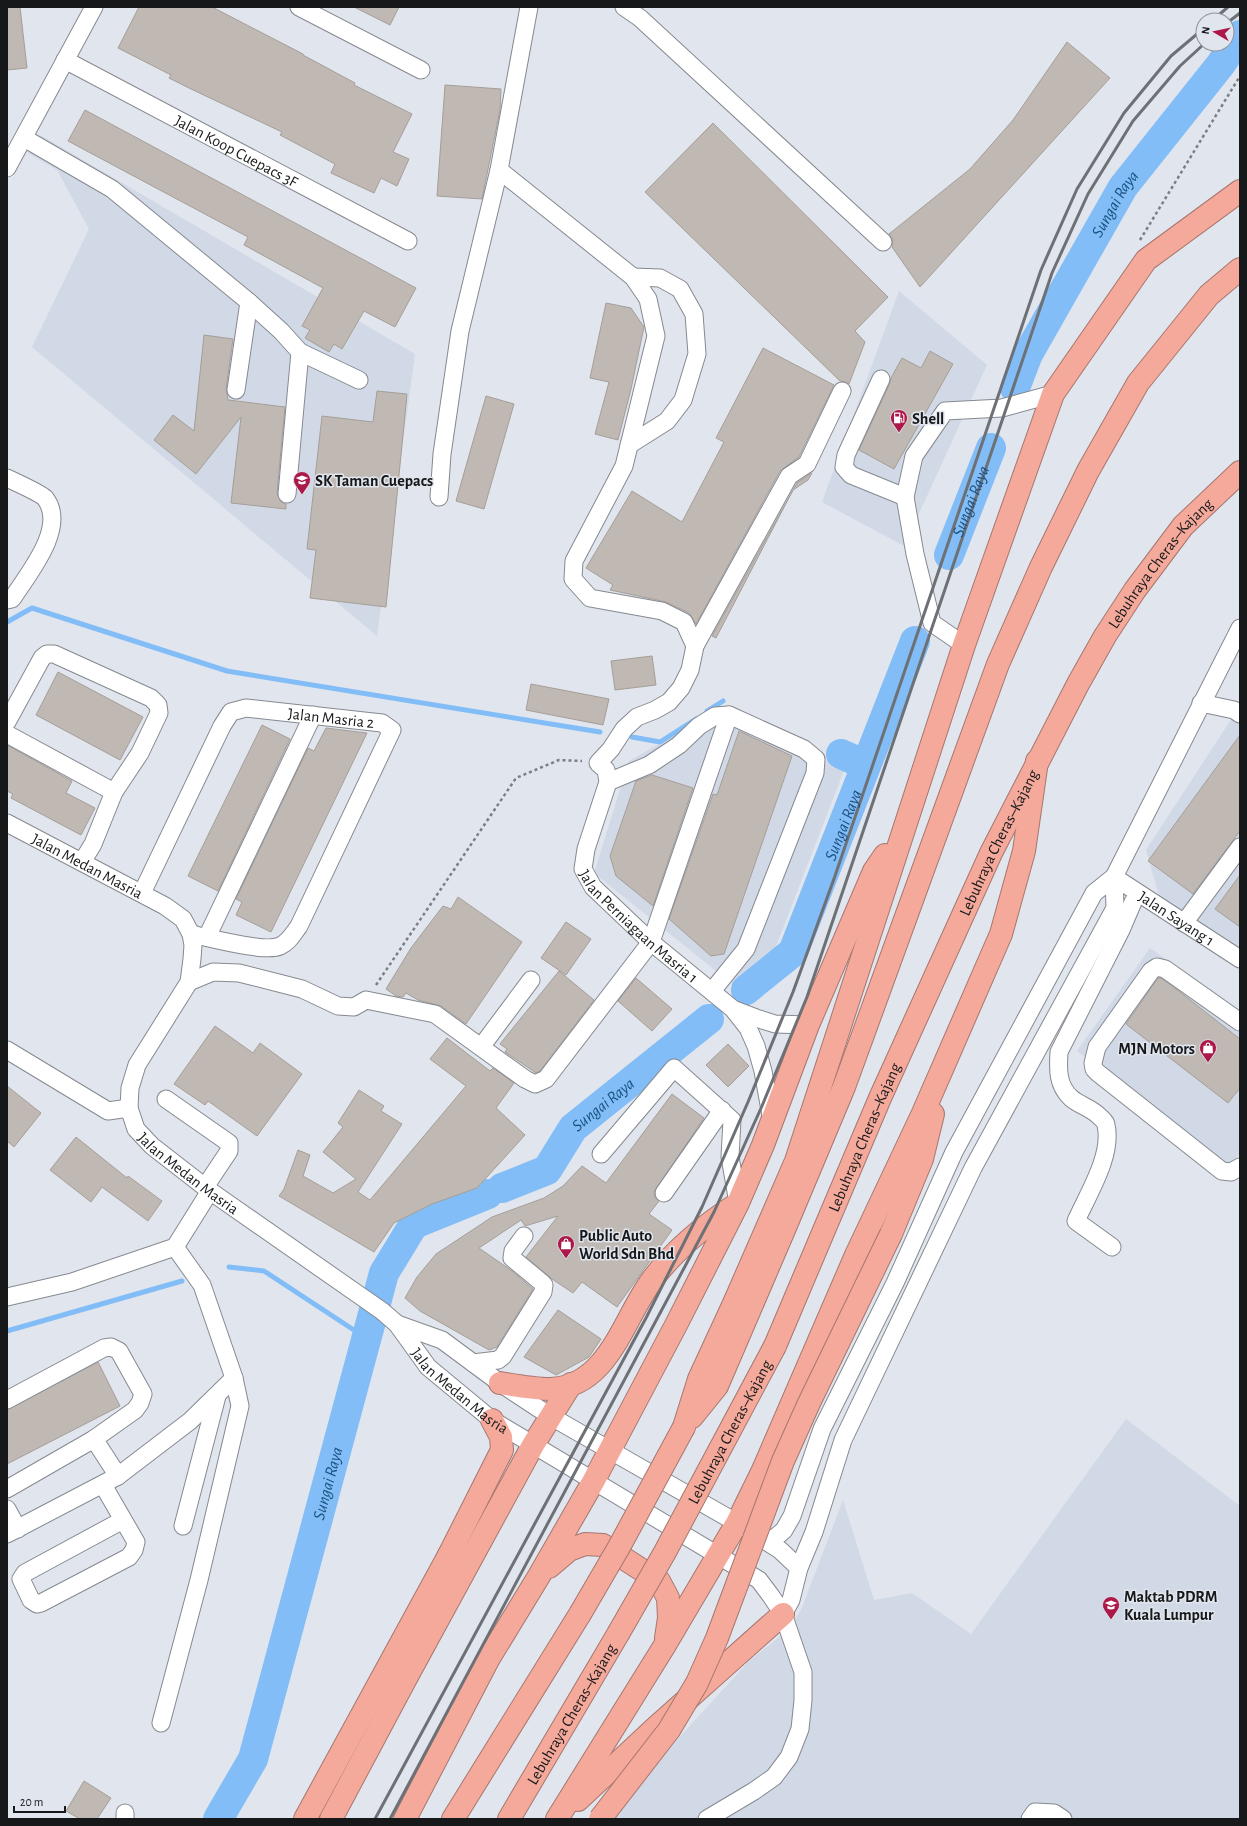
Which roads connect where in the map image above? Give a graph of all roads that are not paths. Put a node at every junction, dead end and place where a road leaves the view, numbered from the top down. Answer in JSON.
{"nodes":[{"id":1,"x":94,"y":7,"type":"edge"},
{"id":2,"x":299,"y":7,"type":"edge"},
{"id":3,"x":529,"y":7,"type":"edge"},
{"id":4,"x":624,"y":7,"type":"edge"},
{"id":5,"x":65,"y":60,"type":"junction"},
{"id":6,"x":422,"y":70,"type":"dead end"},
{"id":7,"x":24,"y":138,"type":"junction"},
{"id":8,"x":7,"y":168,"type":"edge"},
{"id":9,"x":499,"y":170,"type":"junction"},
{"id":10,"x":1240,"y":191,"type":"edge"},
{"id":11,"x":408,"y":241,"type":"dead end"},
{"id":12,"x":884,"y":242,"type":"dead end"},
{"id":13,"x":1240,"y":269,"type":"edge"},
{"id":14,"x":633,"y":277,"type":"junction"},
{"id":15,"x":249,"y":302,"type":"junction"},
{"id":16,"x":300,"y":352,"type":"junction"},
{"id":17,"x":881,"y":379,"type":"dead end"},
{"id":18,"x":359,"y":380,"type":"dead end"},
{"id":19,"x":236,"y":390,"type":"dead end"},
{"id":20,"x":842,"y":391,"type":"dead end"},
{"id":21,"x":1053,"y":394,"type":"junction"},
{"id":22,"x":629,"y":445,"type":"junction"},
{"id":23,"x":1240,"y":472,"type":"edge"},
{"id":24,"x":7,"y":478,"type":"edge"},
{"id":25,"x":287,"y":494,"type":"dead end"},
{"id":26,"x":904,"y":497,"type":"junction"},
{"id":27,"x":439,"y":498,"type":"dead end"},
{"id":28,"x":7,"y":600,"type":"edge"},
{"id":29,"x":1240,"y":628,"type":"edge"},
{"id":30,"x":964,"y":645,"type":"junction"},
{"id":31,"x":695,"y":646,"type":"junction"},
{"id":32,"x":1201,"y":703,"type":"junction"},
{"id":33,"x":1240,"y":714,"type":"edge"},
{"id":34,"x":729,"y":715,"type":"junction"},
{"id":35,"x":313,"y":716,"type":"junction"},
{"id":36,"x":7,"y":722,"type":"edge"},
{"id":37,"x":7,"y":734,"type":"edge"},
{"id":38,"x":1037,"y":761,"type":"junction"},
{"id":39,"x":608,"y":782,"type":"junction"},
{"id":40,"x":114,"y":792,"type":"junction"},
{"id":41,"x":7,"y":823,"type":"edge"},
{"id":42,"x":904,"y":824,"type":"junction"},
{"id":43,"x":1240,"y":847,"type":"edge"},
{"id":44,"x":82,"y":862,"type":"junction"},
{"id":45,"x":1114,"y":877,"type":"junction"},
{"id":46,"x":142,"y":893,"type":"junction"},
{"id":47,"x":1132,"y":902,"type":"junction"},
{"id":48,"x":1159,"y":906,"type":"junction"},
{"id":49,"x":1115,"y":908,"type":"junction"},
{"id":50,"x":1184,"y":923,"type":"junction"},
{"id":51,"x":199,"y":936,"type":"junction"},
{"id":52,"x":651,"y":942,"type":"junction"},
{"id":53,"x":1240,"y":959,"type":"edge"},
{"id":54,"x":531,"y":980,"type":"dead end"},
{"id":55,"x":189,"y":982,"type":"junction"},
{"id":56,"x":712,"y":991,"type":"junction"},
{"id":57,"x":733,"y":1009,"type":"junction"},
{"id":58,"x":1240,"y":1022,"type":"edge"},
{"id":59,"x":808,"y":1025,"type":"junction"},
{"id":60,"x":481,"y":1047,"type":"junction"},
{"id":61,"x":7,"y":1050,"type":"edge"},
{"id":62,"x":945,"y":1062,"type":"junction"},
{"id":63,"x":166,"y":1099,"type":"dead end"},
{"id":64,"x":129,"y":1108,"type":"junction"},
{"id":65,"x":722,"y":1110,"type":"junction"},
{"id":66,"x":772,"y":1121,"type":"junction"},
{"id":67,"x":601,"y":1154,"type":"dead end"},
{"id":68,"x":1240,"y":1166,"type":"edge"},
{"id":69,"x":207,"y":1189,"type":"junction"},
{"id":70,"x":664,"y":1193,"type":"dead end"},
{"id":71,"x":738,"y":1203,"type":"junction"},
{"id":72,"x":524,"y":1236,"type":"dead end"},
{"id":73,"x":175,"y":1247,"type":"junction"},
{"id":74,"x":1112,"y":1247,"type":"dead end"},
{"id":75,"x":7,"y":1297,"type":"edge"},
{"id":76,"x":397,"y":1324,"type":"junction"},
{"id":77,"x":473,"y":1363,"type":"junction"},
{"id":78,"x":234,"y":1378,"type":"junction"},
{"id":79,"x":500,"y":1383,"type":"junction"},
{"id":80,"x":572,"y":1384,"type":"junction"},
{"id":81,"x":217,"y":1395,"type":"junction"},
{"id":82,"x":7,"y":1400,"type":"edge"},
{"id":83,"x":550,"y":1416,"type":"junction"},
{"id":84,"x":492,"y":1420,"type":"junction"},
{"id":85,"x":684,"y":1427,"type":"junction"},
{"id":86,"x":94,"y":1439,"type":"junction"},
{"id":87,"x":533,"y":1445,"type":"junction"},
{"id":88,"x":609,"y":1450,"type":"junction"},
{"id":89,"x":118,"y":1476,"type":"junction"},
{"id":90,"x":593,"y":1482,"type":"junction"},
{"id":91,"x":103,"y":1486,"type":"junction"},
{"id":92,"x":7,"y":1489,"type":"edge"},
{"id":93,"x":7,"y":1509,"type":"edge"},
{"id":94,"x":123,"y":1520,"type":"junction"},
{"id":95,"x":737,"y":1523,"type":"junction"},
{"id":96,"x":183,"y":1526,"type":"dead end"},
{"id":97,"x":12,"y":1532,"type":"edge"},
{"id":98,"x":766,"y":1541,"type":"junction"},
{"id":99,"x":718,"y":1554,"type":"junction"},
{"id":100,"x":448,"y":1555,"type":"junction"},
{"id":101,"x":799,"y":1568,"type":"junction"},
{"id":102,"x":539,"y":1576,"type":"junction"},
{"id":103,"x":782,"y":1614,"type":"junction"},
{"id":104,"x":665,"y":1645,"type":"junction"},
{"id":105,"x":405,"y":1680,"type":"junction"},
{"id":106,"x":161,"y":1723,"type":"dead end"},
{"id":107,"x":305,"y":1819,"type":"edge"},
{"id":108,"x":331,"y":1819,"type":"edge"},
{"id":109,"x":405,"y":1819,"type":"edge"},
{"id":110,"x":453,"y":1819,"type":"edge"},
{"id":111,"x":509,"y":1819,"type":"edge"},
{"id":112,"x":557,"y":1819,"type":"edge"},
{"id":113,"x":600,"y":1819,"type":"edge"},
{"id":114,"x":707,"y":1819,"type":"edge"},
{"id":115,"x":1030,"y":1819,"type":"edge"},
{"id":116,"x":1063,"y":1819,"type":"edge"}],
"edges":[{"from":1,"to":5,"type":"street"},
{"from":2,"to":6,"type":"street"},
{"from":3,"to":9,"type":"street"},
{"from":4,"to":12,"type":"street"},
{"from":5,"to":7,"type":"street"},
{"from":5,"to":11,"type":"street","name":"Jalan Koop Cuepacs 3F"},
{"from":7,"to":8,"type":"street"},
{"from":7,"to":15,"type":"street"},
{"from":9,"to":14,"type":"street"},
{"from":9,"to":27,"type":"street"},
{"from":10,"to":21,"type":"highway"},
{"from":13,"to":85,"type":"highway"},
{"from":14,"to":22,"type":"street"},
{"from":14,"to":22,"type":"street"},
{"from":15,"to":16,"type":"street"},
{"from":15,"to":19,"type":"street"},
{"from":16,"to":18,"type":"street"},
{"from":16,"to":25,"type":"street"},
{"from":17,"to":26,"type":"street"},
{"from":20,"to":31,"type":"street"},
{"from":21,"to":26,"type":"street"},
{"from":21,"to":30,"type":"highway"},
{"from":22,"to":31,"type":"street"},
{"from":23,"to":38,"type":"highway","name":"Lebuhraya Cheras–Kajang"},
{"from":24,"to":28,"type":"street"},
{"from":26,"to":30,"type":"street"},
{"from":29,"to":32,"type":"street"},
{"from":30,"to":42,"type":"highway"},
{"from":31,"to":39,"type":"street"},
{"from":32,"to":33,"type":"street"},
{"from":32,"to":45,"type":"street"},
{"from":34,"to":39,"type":"street"},
{"from":34,"to":52,"type":"street"},
{"from":34,"to":56,"type":"street","name":"Jalan Perniagaan Masria 1"},
{"from":35,"to":46,"type":"street","name":"Jalan Masria 2"},
{"from":35,"to":51,"type":"street"},
{"from":35,"to":51,"type":"street","name":"Jalan Masria 2"},
{"from":36,"to":40,"type":"street"},
{"from":37,"to":40,"type":"street"},
{"from":38,"to":62,"type":"highway"},
{"from":38,"to":111,"type":"highway","name":"Lebuhraya Cheras–Kajang","bridge":true},
{"from":39,"to":52,"type":"street","name":"Jalan Perniagaan Masria 1"},
{"from":40,"to":44,"type":"street"},
{"from":41,"to":44,"type":"street","name":"Jalan Medan Masria"},
{"from":42,"to":59,"type":"highway"},
{"from":42,"to":85,"type":"highway"},
{"from":43,"to":50,"type":"street"},
{"from":44,"to":46,"type":"street","name":"Jalan Medan Masria"},
{"from":45,"to":48,"type":"street","name":"Jalan Sayang 1"},
{"from":45,"to":49,"type":"street"},
{"from":45,"to":98,"type":"street"},
{"from":46,"to":51,"type":"street","name":"Jalan Medan Masria"},
{"from":47,"to":48,"type":"street"},
{"from":47,"to":49,"type":"street"},
{"from":47,"to":74,"type":"street"},
{"from":48,"to":50,"type":"street","name":"Jalan Sayang 1"},
{"from":49,"to":101,"type":"street"},
{"from":50,"to":53,"type":"street","name":"Jalan Sayang 1"},
{"from":51,"to":55,"type":"street","name":"Jalan Medan Masria"},
{"from":52,"to":56,"type":"street","name":"Jalan Perniagaan Masria 1"},
{"from":52,"to":60,"type":"street"},
{"from":54,"to":60,"type":"street"},
{"from":55,"to":60,"type":"street"},
{"from":55,"to":64,"type":"street","name":"Jalan Medan Masria"},
{"from":56,"to":57,"type":"street","name":"Jalan Perniagaan Masria 1"},
{"from":57,"to":59,"type":"street"},
{"from":57,"to":66,"type":"street"},
{"from":58,"to":68,"type":"street"},
{"from":59,"to":66,"type":"highway"},
{"from":61,"to":64,"type":"street"},
{"from":62,"to":95,"type":"highway"},
{"from":62,"to":113,"type":"highway","bridge":true},
{"from":63,"to":69,"type":"street"},
{"from":64,"to":69,"type":"street","name":"Jalan Medan Masria"},
{"from":65,"to":67,"type":"street"},
{"from":65,"to":70,"type":"street"},
{"from":65,"to":71,"type":"street"},
{"from":66,"to":71,"type":"highway"},
{"from":69,"to":73,"type":"street"},
{"from":69,"to":76,"type":"street","name":"Jalan Medan Masria"},
{"from":71,"to":80,"type":"highway"},
{"from":71,"to":88,"type":"highway"},
{"from":72,"to":77,"type":"street"},
{"from":73,"to":75,"type":"street"},
{"from":73,"to":78,"type":"street"},
{"from":76,"to":77,"type":"street","name":"Jalan Medan Masria"},
{"from":76,"to":84,"type":"street","name":"Jalan Medan Masria"},
{"from":77,"to":79,"type":"street","name":"Jalan Medan Masria"},
{"from":78,"to":81,"type":"street"},
{"from":78,"to":106,"type":"street"},
{"from":79,"to":80,"type":"highway"},
{"from":79,"to":83,"type":"street","name":"Jalan Medan Masria"},
{"from":80,"to":83,"type":"highway"},
{"from":81,"to":89,"type":"street"},
{"from":81,"to":96,"type":"street"},
{"from":82,"to":86,"type":"street"},
{"from":83,"to":87,"type":"highway"},
{"from":83,"to":88,"type":"street","name":"Jalan Medan Masria"},
{"from":84,"to":87,"type":"street","name":"Jalan Medan Masria"},
{"from":84,"to":100,"type":"highway"},
{"from":85,"to":110,"type":"highway","bridge":true},
{"from":86,"to":89,"type":"street"},
{"from":86,"to":92,"type":"street"},
{"from":87,"to":90,"type":"street","name":"Jalan Medan Masria"},
{"from":87,"to":105,"type":"highway"},
{"from":88,"to":90,"type":"highway"},
{"from":88,"to":95,"type":"street","name":"Jalan Medan Masria"},
{"from":89,"to":91,"type":"street"},
{"from":90,"to":99,"type":"street","name":"Jalan Medan Masria"},
{"from":90,"to":102,"type":"highway"},
{"from":91,"to":94,"type":"street"},
{"from":91,"to":97,"type":"street"},
{"from":93,"to":97,"type":"street"},
{"from":94,"to":94,"type":"street"},
{"from":95,"to":98,"type":"street","name":"Jalan Medan Masria"},
{"from":95,"to":99,"type":"highway"},
{"from":98,"to":101,"type":"street","name":"Jalan Medan Masria"},
{"from":99,"to":103,"type":"street","name":"Jalan Medan Masria"},
{"from":99,"to":104,"type":"highway"},
{"from":100,"to":105,"type":"highway"},
{"from":100,"to":107,"type":"highway"},
{"from":101,"to":103,"type":"street"},
{"from":102,"to":104,"type":"highway"},
{"from":102,"to":109,"type":"highway"},
{"from":103,"to":112,"type":"highway"},
{"from":103,"to":114,"type":"street","name":"Jalan Medan Masria"},
{"from":104,"to":112,"type":"highway"},
{"from":105,"to":108,"type":"highway"},
{"from":115,"to":116,"type":"street"}]}
